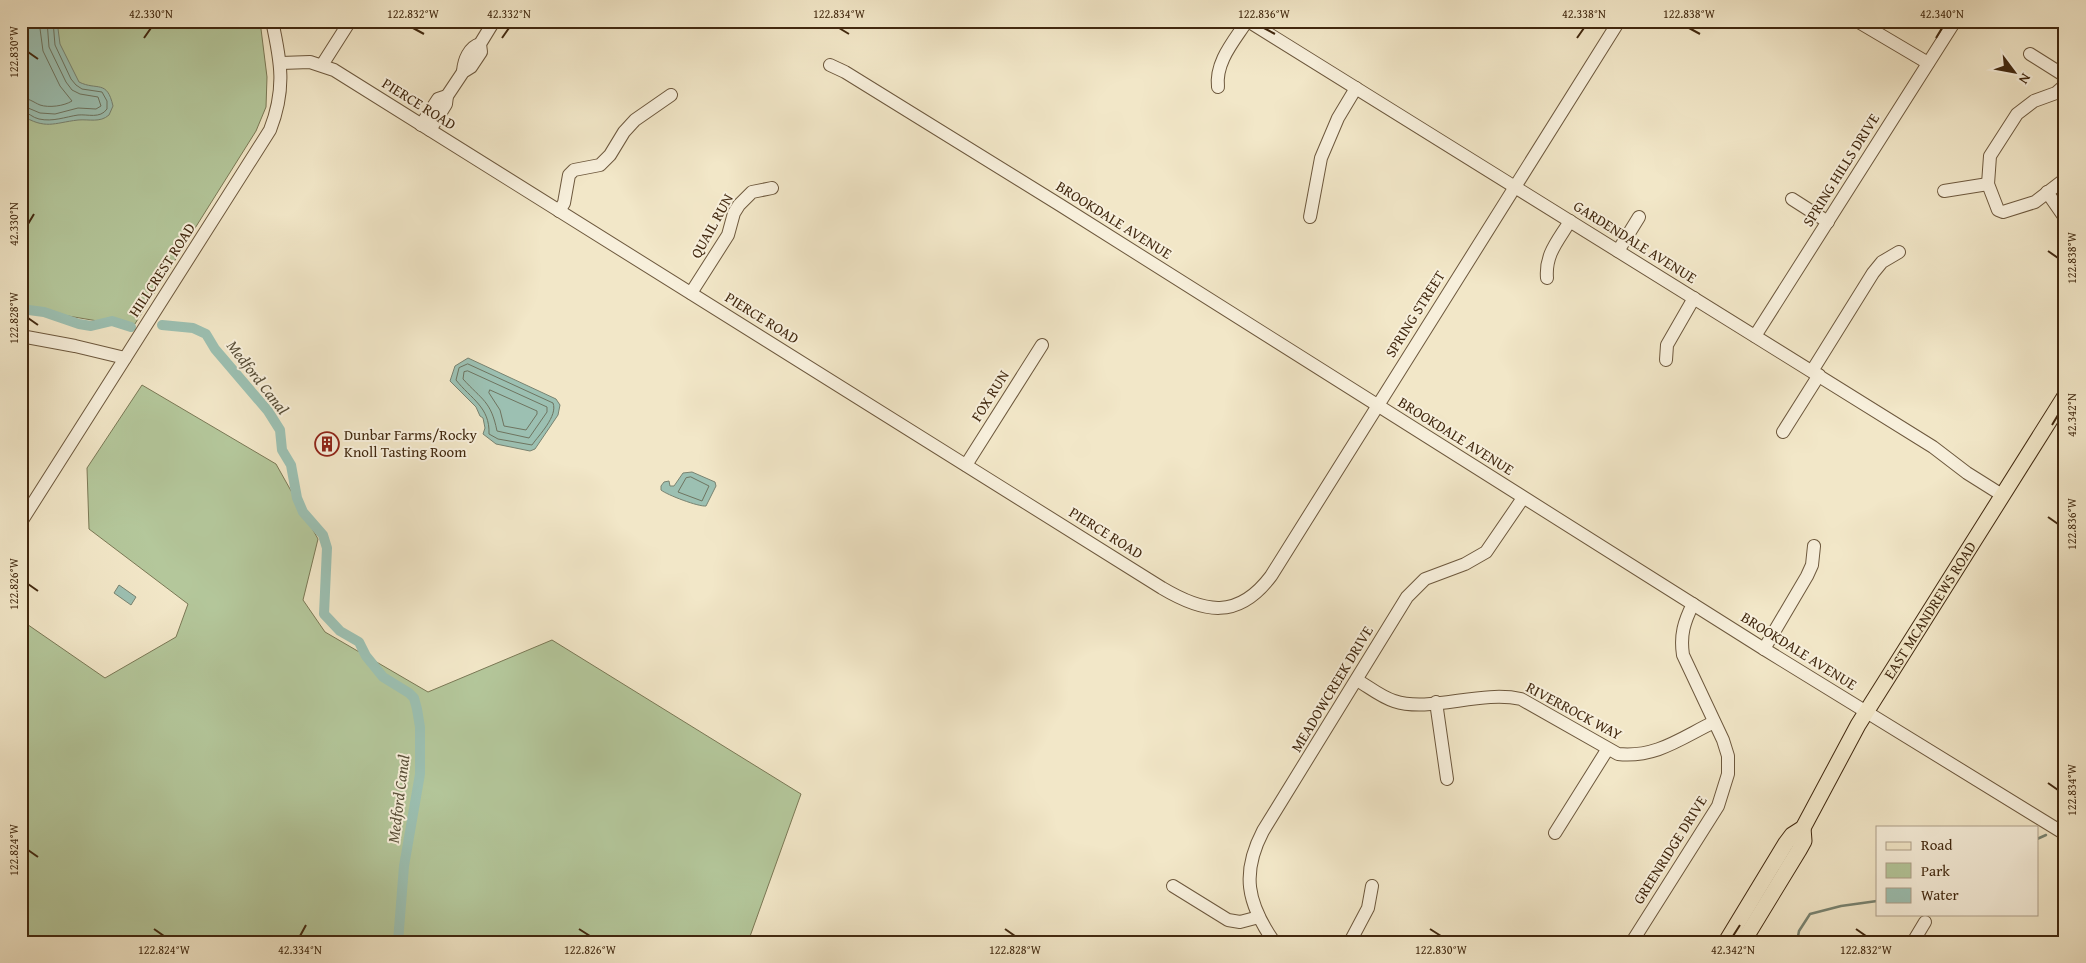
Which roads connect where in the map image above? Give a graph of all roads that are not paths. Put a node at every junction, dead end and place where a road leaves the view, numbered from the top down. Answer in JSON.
{"nodes":[{"id":1,"x":272,"y":21,"type":"edge"},
{"id":2,"x":350,"y":21,"type":"edge"},
{"id":3,"x":494,"y":21,"type":"edge"},
{"id":4,"x":1248,"y":21,"type":"edge"},
{"id":5,"x":1619,"y":21,"type":"edge"},
{"id":6,"x":1857,"y":21,"type":"edge"},
{"id":7,"x":1955,"y":21,"type":"edge"},
{"id":8,"x":2060,"y":21,"type":"edge"},
{"id":9,"x":2065,"y":24,"type":"edge"},
{"id":10,"x":2030,"y":54,"type":"dead end"},
{"id":11,"x":281,"y":63,"type":"junction"},
{"id":12,"x":1928,"y":64,"type":"junction"},
{"id":13,"x":322,"y":66,"type":"junction"},
{"id":14,"x":830,"y":66,"type":"dead end"},
{"id":15,"x":2065,"y":76,"type":"edge"},
{"id":16,"x":2065,"y":85,"type":"edge"},
{"id":17,"x":1218,"y":87,"type":"dead end"},
{"id":18,"x":1356,"y":88,"type":"junction"},
{"id":19,"x":672,"y":95,"type":"dead end"},
{"id":20,"x":425,"y":127,"type":"junction"},
{"id":21,"x":2065,"y":179,"type":"edge"},
{"id":22,"x":1988,"y":184,"type":"junction"},
{"id":23,"x":1514,"y":186,"type":"junction"},
{"id":24,"x":772,"y":188,"type":"dead end"},
{"id":25,"x":1944,"y":191,"type":"dead end"},
{"id":26,"x":2047,"y":192,"type":"junction"},
{"id":27,"x":1792,"y":199,"type":"dead end"},
{"id":28,"x":559,"y":211,"type":"junction"},
{"id":29,"x":1310,"y":217,"type":"dead end"},
{"id":30,"x":1638,"y":217,"type":"dead end"},
{"id":31,"x":2065,"y":218,"type":"edge"},
{"id":32,"x":1570,"y":221,"type":"junction"},
{"id":33,"x":1828,"y":222,"type":"junction"},
{"id":34,"x":1618,"y":251,"type":"junction"},
{"id":35,"x":1899,"y":252,"type":"dead end"},
{"id":36,"x":1547,"y":278,"type":"dead end"},
{"id":37,"x":691,"y":293,"type":"junction"},
{"id":38,"x":1694,"y":298,"type":"junction"},
{"id":39,"x":21,"y":336,"type":"edge"},
{"id":40,"x":1755,"y":336,"type":"junction"},
{"id":41,"x":1042,"y":345,"type":"dead end"},
{"id":42,"x":124,"y":358,"type":"junction"},
{"id":43,"x":1666,"y":360,"type":"dead end"},
{"id":44,"x":1815,"y":373,"type":"junction"},
{"id":45,"x":2065,"y":396,"type":"edge"},
{"id":46,"x":1376,"y":405,"type":"junction"},
{"id":47,"x":1783,"y":432,"type":"dead end"},
{"id":48,"x":966,"y":465,"type":"junction"},
{"id":49,"x":2002,"y":495,"type":"junction"},
{"id":50,"x":1523,"y":498,"type":"junction"},
{"id":51,"x":21,"y":522,"type":"edge"},
{"id":52,"x":1814,"y":546,"type":"dead end"},
{"id":53,"x":1694,"y":604,"type":"junction"},
{"id":54,"x":1225,"y":608,"type":"joint"},
{"id":55,"x":1764,"y":649,"type":"junction"},
{"id":56,"x":1357,"y":680,"type":"junction"},
{"id":57,"x":1436,"y":702,"type":"junction"},
{"id":58,"x":1866,"y":711,"type":"junction"},
{"id":59,"x":1714,"y":722,"type":"junction"},
{"id":60,"x":1607,"y":750,"type":"junction"},
{"id":61,"x":1447,"y":779,"type":"dead end"},
{"id":62,"x":1803,"y":828,"type":"junction"},
{"id":63,"x":2064,"y":831,"type":"edge"},
{"id":64,"x":1554,"y":833,"type":"dead end"},
{"id":65,"x":1173,"y":886,"type":"dead end"},
{"id":66,"x":1372,"y":886,"type":"dead end"},
{"id":67,"x":1259,"y":917,"type":"junction"},
{"id":68,"x":1925,"y":922,"type":"dead end"},
{"id":69,"x":1274,"y":942,"type":"edge"},
{"id":70,"x":1350,"y":942,"type":"edge"},
{"id":71,"x":1632,"y":942,"type":"edge"},
{"id":72,"x":1726,"y":942,"type":"edge"},
{"id":73,"x":1743,"y":942,"type":"edge"},
{"id":74,"x":1913,"y":942,"type":"edge"}],
"edges":[{"from":1,"to":11,"type":"street","name":"HILLCREST ROAD"},
{"from":2,"to":13,"type":"street"},
{"from":3,"to":20,"type":"street"},
{"from":4,"to":17,"type":"street"},
{"from":4,"to":18,"type":"street","name":"GARDENDALE AVENUE"},
{"from":5,"to":23,"type":"street","name":"SPRING STREET"},
{"from":6,"to":12,"type":"street"},
{"from":7,"to":12,"type":"street","name":"SPRING HILLS DRIVE"},
{"from":8,"to":9,"type":"street"},
{"from":10,"to":15,"type":"street"},
{"from":11,"to":13,"type":"street","name":"PIERCE ROAD"},
{"from":11,"to":42,"type":"street","name":"HILLCREST ROAD"},
{"from":12,"to":33,"type":"street","name":"SPRING HILLS DRIVE"},
{"from":13,"to":20,"type":"street","name":"PIERCE ROAD"},
{"from":14,"to":46,"type":"street","name":"BROOKDALE AVENUE"},
{"from":16,"to":22,"type":"street"},
{"from":18,"to":23,"type":"street","name":"GARDENDALE AVENUE"},
{"from":18,"to":29,"type":"street"},
{"from":19,"to":28,"type":"street"},
{"from":20,"to":28,"type":"street","name":"PIERCE ROAD"},
{"from":21,"to":26,"type":"street"},
{"from":22,"to":25,"type":"street"},
{"from":22,"to":26,"type":"street"},
{"from":23,"to":32,"type":"street","name":"GARDENDALE AVENUE"},
{"from":23,"to":46,"type":"street","name":"SPRING STREET"},
{"from":24,"to":37,"type":"street","name":"QUAIL RUN"},
{"from":26,"to":31,"type":"street"},
{"from":27,"to":33,"type":"street"},
{"from":28,"to":37,"type":"street","name":"PIERCE ROAD"},
{"from":30,"to":34,"type":"street"},
{"from":32,"to":34,"type":"street","name":"GARDENDALE AVENUE"},
{"from":32,"to":36,"type":"street"},
{"from":33,"to":40,"type":"street","name":"SPRING HILLS DRIVE"},
{"from":34,"to":38,"type":"street","name":"GARDENDALE AVENUE"},
{"from":35,"to":44,"type":"street"},
{"from":37,"to":48,"type":"street","name":"PIERCE ROAD"},
{"from":38,"to":40,"type":"street","name":"GARDENDALE AVENUE"},
{"from":38,"to":43,"type":"street"},
{"from":39,"to":42,"type":"street"},
{"from":40,"to":44,"type":"street","name":"GARDENDALE AVENUE"},
{"from":41,"to":48,"type":"street","name":"FOX RUN"},
{"from":42,"to":51,"type":"street","name":"HILLCREST ROAD"},
{"from":44,"to":47,"type":"street"},
{"from":44,"to":49,"type":"street","name":"GARDENDALE AVENUE"},
{"from":45,"to":49,"type":"main road","name":"EAST MCANDREWS ROAD"},
{"from":46,"to":50,"type":"street","name":"BROOKDALE AVENUE"},
{"from":46,"to":54,"type":"street","name":"SPRING STREET"},
{"from":48,"to":54,"type":"street","name":"PIERCE ROAD"},
{"from":49,"to":58,"type":"main road","name":"EAST MCANDREWS ROAD"},
{"from":50,"to":53,"type":"street","name":"BROOKDALE AVENUE"},
{"from":50,"to":56,"type":"street","name":"MEADOWCREEK DRIVE"},
{"from":52,"to":55,"type":"street"},
{"from":53,"to":55,"type":"street","name":"BROOKDALE AVENUE"},
{"from":53,"to":59,"type":"street","name":"GREENRIDGE DRIVE"},
{"from":55,"to":58,"type":"street","name":"BROOKDALE AVENUE"},
{"from":56,"to":57,"type":"street","name":"RIVERROCK WAY"},
{"from":56,"to":67,"type":"street","name":"MEADOWCREEK DRIVE"},
{"from":57,"to":60,"type":"street","name":"RIVERROCK WAY"},
{"from":57,"to":61,"type":"street"},
{"from":58,"to":62,"type":"main road","name":"EAST MCANDREWS ROAD"},
{"from":58,"to":63,"type":"street","name":"BROOKDALE AVENUE"},
{"from":59,"to":60,"type":"street","name":"RIVERROCK WAY"},
{"from":59,"to":71,"type":"street","name":"GREENRIDGE DRIVE"},
{"from":60,"to":64,"type":"street"},
{"from":62,"to":72,"type":"main road","name":"EAST MCANDREWS ROAD"},
{"from":62,"to":73,"type":"main road","name":"EAST MCANDREWS ROAD"},
{"from":65,"to":67,"type":"street"},
{"from":66,"to":70,"type":"street"},
{"from":67,"to":69,"type":"street","name":"MEADOWCREEK DRIVE"},
{"from":68,"to":74,"type":"street"}]}
